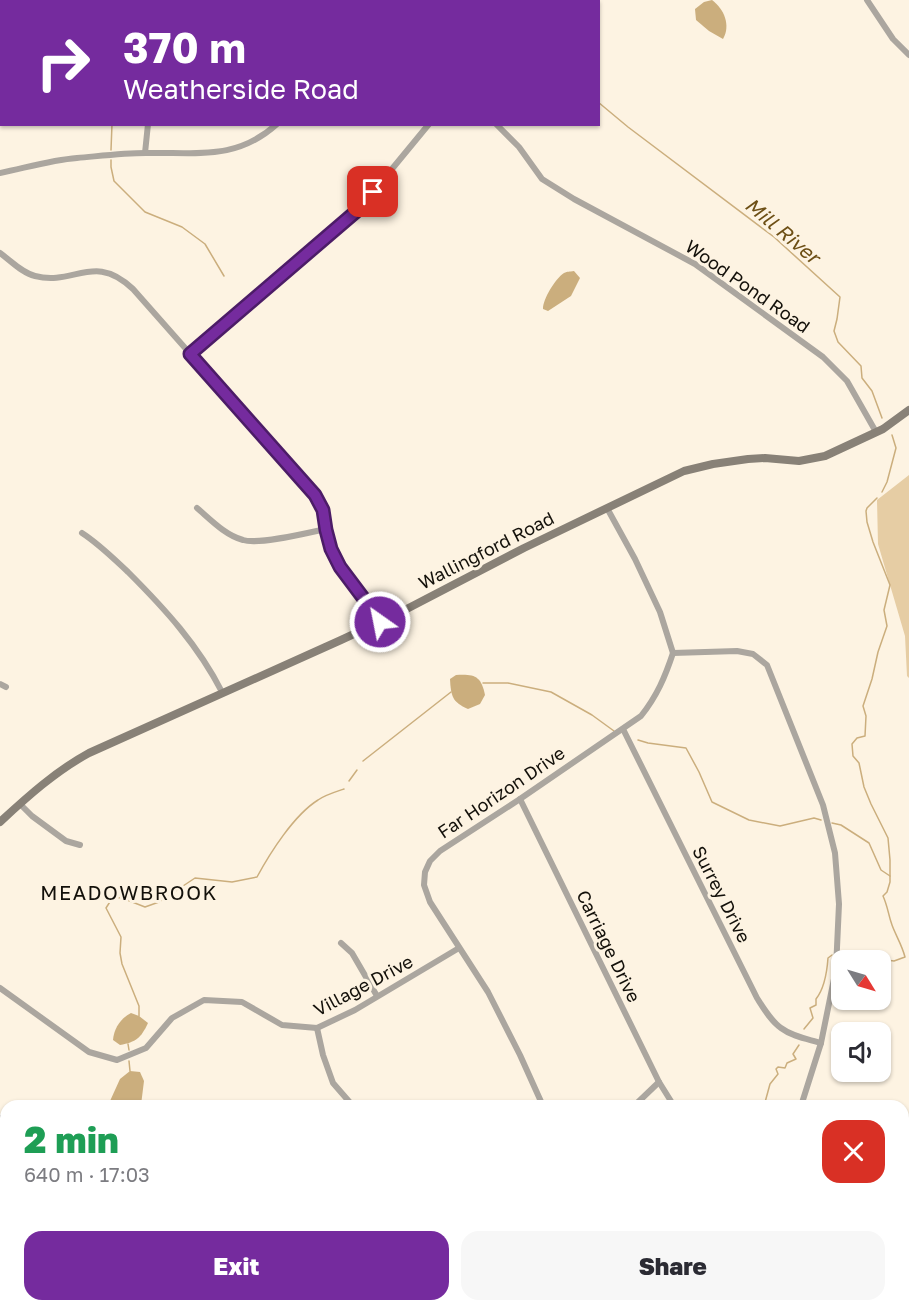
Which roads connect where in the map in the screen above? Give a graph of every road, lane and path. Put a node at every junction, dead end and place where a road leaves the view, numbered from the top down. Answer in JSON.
{"nodes":[{"id":1,"x":867,"y":0,"type":"edge"},
{"id":2,"x":909,"y":55,"type":"edge"},
{"id":3,"x":148,"y":126,"type":"edge"},
{"id":4,"x":275,"y":126,"type":"edge"},
{"id":5,"x":427,"y":126,"type":"edge"},
{"id":6,"x":498,"y":126,"type":"edge"},
{"id":7,"x":145,"y":153,"type":"junction"},
{"id":8,"x":0,"y":173,"type":"edge"},
{"id":9,"x":0,"y":253,"type":"edge"},
{"id":10,"x":190,"y":354,"type":"junction"},
{"id":11,"x":909,"y":410,"type":"edge"},
{"id":12,"x":876,"y":432,"type":"junction"},
{"id":13,"x":196,"y":508,"type":"dead end"},
{"id":14,"x":607,"y":508,"type":"junction"},
{"id":15,"x":326,"y":530,"type":"junction"},
{"id":16,"x":82,"y":533,"type":"dead end"},
{"id":17,"x":380,"y":622,"type":"junction"},
{"id":18,"x":674,"y":653,"type":"junction"},
{"id":19,"x":222,"y":692,"type":"junction"},
{"id":20,"x":623,"y":729,"type":"junction"},
{"id":21,"x":520,"y":799,"type":"junction"},
{"id":22,"x":20,"y":804,"type":"junction"},
{"id":23,"x":0,"y":822,"type":"edge"},
{"id":24,"x":80,"y":845,"type":"dead end"},
{"id":25,"x":341,"y":943,"type":"dead end"},
{"id":26,"x":459,"y":948,"type":"junction"},
{"id":27,"x":0,"y":988,"type":"edge"},
{"id":28,"x":378,"y":996,"type":"junction"},
{"id":29,"x":317,"y":1028,"type":"junction"},
{"id":30,"x":821,"y":1043,"type":"junction"},
{"id":31,"x":659,"y":1082,"type":"junction"},
{"id":32,"x":348,"y":1100,"type":"edge"},
{"id":33,"x":540,"y":1100,"type":"edge"},
{"id":34,"x":640,"y":1100,"type":"edge"},
{"id":35,"x":670,"y":1100,"type":"edge"},
{"id":36,"x":803,"y":1100,"type":"edge"}],
"edges":[{"from":1,"to":2,"type":"street"},
{"from":3,"to":7,"type":"street"},
{"from":4,"to":7,"type":"street"},
{"from":5,"to":10,"type":"street"},
{"from":6,"to":12,"type":"street","name":"Wood Pond Road"},
{"from":7,"to":8,"type":"street"},
{"from":9,"to":10,"type":"street"},
{"from":10,"to":15,"type":"street"},
{"from":11,"to":12,"type":"street","name":"Wallingford Road"},
{"from":12,"to":14,"type":"street","name":"Wallingford Road"},
{"from":13,"to":15,"type":"street"},
{"from":14,"to":17,"type":"street","name":"Wallingford Road"},
{"from":14,"to":18,"type":"street"},
{"from":15,"to":17,"type":"street"},
{"from":16,"to":19,"type":"street"},
{"from":17,"to":19,"type":"street","name":"Wallingford Road"},
{"from":18,"to":20,"type":"street","name":"Far Horizon Drive"},
{"from":18,"to":30,"type":"street"},
{"from":19,"to":22,"type":"street","name":"Wallingford Road"},
{"from":20,"to":21,"type":"street","name":"Far Horizon Drive"},
{"from":20,"to":30,"type":"street","name":"Surrey Drive"},
{"from":21,"to":26,"type":"street","name":"Far Horizon Drive"},
{"from":21,"to":31,"type":"street","name":"Carriage Drive"},
{"from":22,"to":23,"type":"street","name":"Wallingford Road"},
{"from":22,"to":24,"type":"street"},
{"from":25,"to":28,"type":"street"},
{"from":26,"to":28,"type":"street","name":"Village Drive"},
{"from":26,"to":33,"type":"street","name":"Far Horizon Drive"},
{"from":27,"to":29,"type":"street","name":"Village Drive"},
{"from":28,"to":29,"type":"street","name":"Village Drive"},
{"from":29,"to":32,"type":"street"},
{"from":30,"to":36,"type":"street"},
{"from":31,"to":34,"type":"street"},
{"from":31,"to":35,"type":"street","name":"Carriage Drive"}]}
